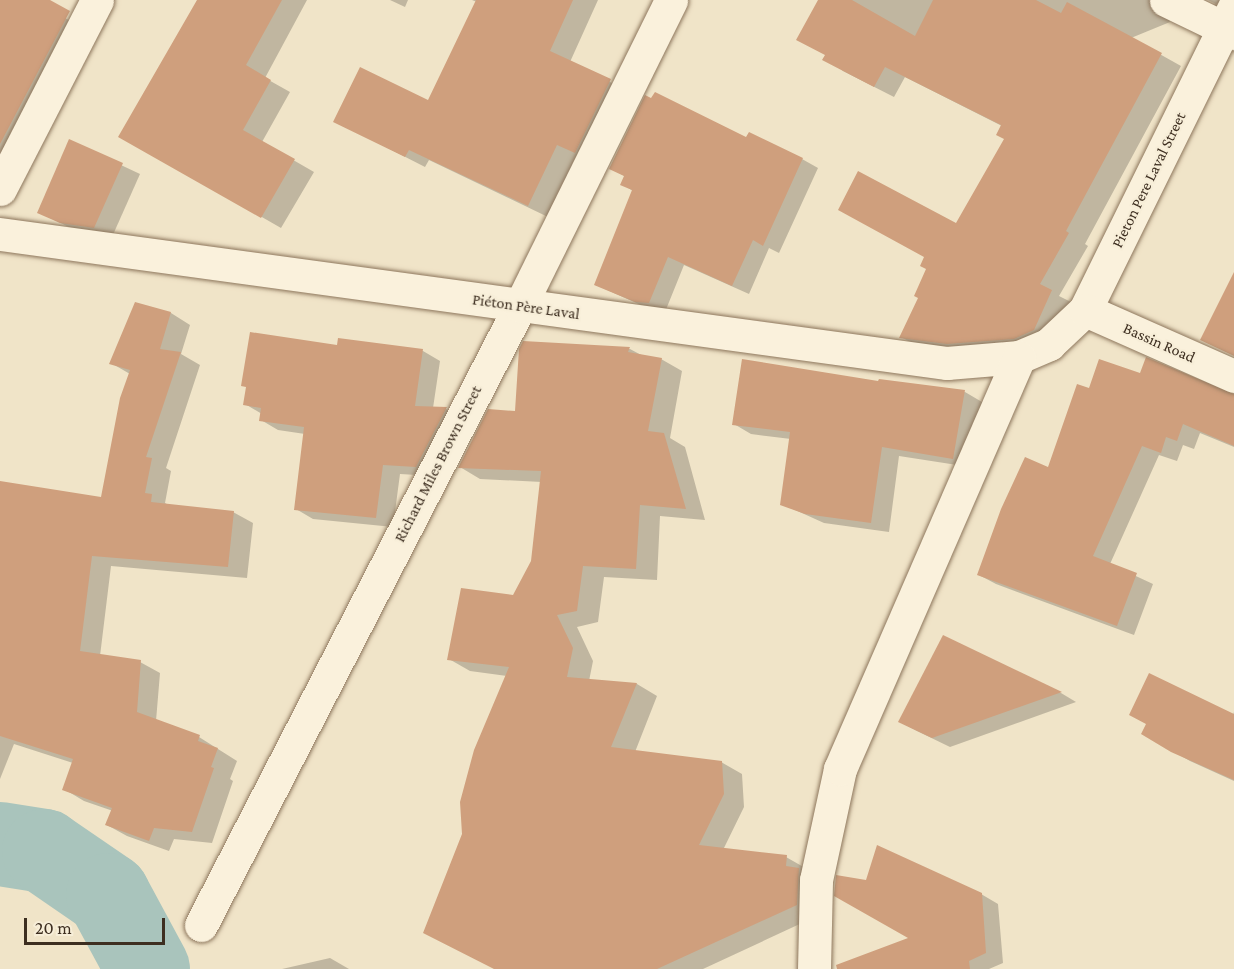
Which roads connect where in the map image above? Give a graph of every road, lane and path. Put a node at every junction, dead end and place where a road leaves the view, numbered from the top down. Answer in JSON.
{"nodes":[{"id":1,"x":97,"y":0,"type":"edge"},
{"id":2,"x":671,"y":0,"type":"edge"},
{"id":3,"x":1166,"y":0,"type":"edge"},
{"id":4,"x":1230,"y":23,"type":"edge"},
{"id":5,"x":0,"y":189,"type":"edge"},
{"id":6,"x":0,"y":234,"type":"edge"},
{"id":7,"x":520,"y":306,"type":"junction"},
{"id":8,"x":1085,"y":310,"type":"junction"},
{"id":9,"x":1049,"y":344,"type":"joint"},
{"id":10,"x":1019,"y":357,"type":"junction"},
{"id":11,"x":1234,"y":376,"type":"edge"},
{"id":12,"x":201,"y":925,"type":"dead end"},
{"id":13,"x":814,"y":969,"type":"edge"}],
"edges":[{"from":1,"to":5,"type":"street"},
{"from":2,"to":7,"type":"street","name":"Richard Miles Brown Street"},
{"from":3,"to":4,"type":"street"},
{"from":4,"to":8,"type":"street","name":"Pieton Pere Laval Street"},
{"from":6,"to":7,"type":"street","name":"Piéton Père Laval"},
{"from":7,"to":10,"type":"street","name":"Piéton Père Laval"},
{"from":7,"to":12,"type":"street","name":"Richard Miles Brown Street"},
{"from":8,"to":9,"type":"street","name":"Pieton Pere Laval Street"},
{"from":8,"to":11,"type":"street","name":"Bassin Road"},
{"from":9,"to":10,"type":"street","name":"Piéton Père Laval"},
{"from":10,"to":13,"type":"street"}]}
